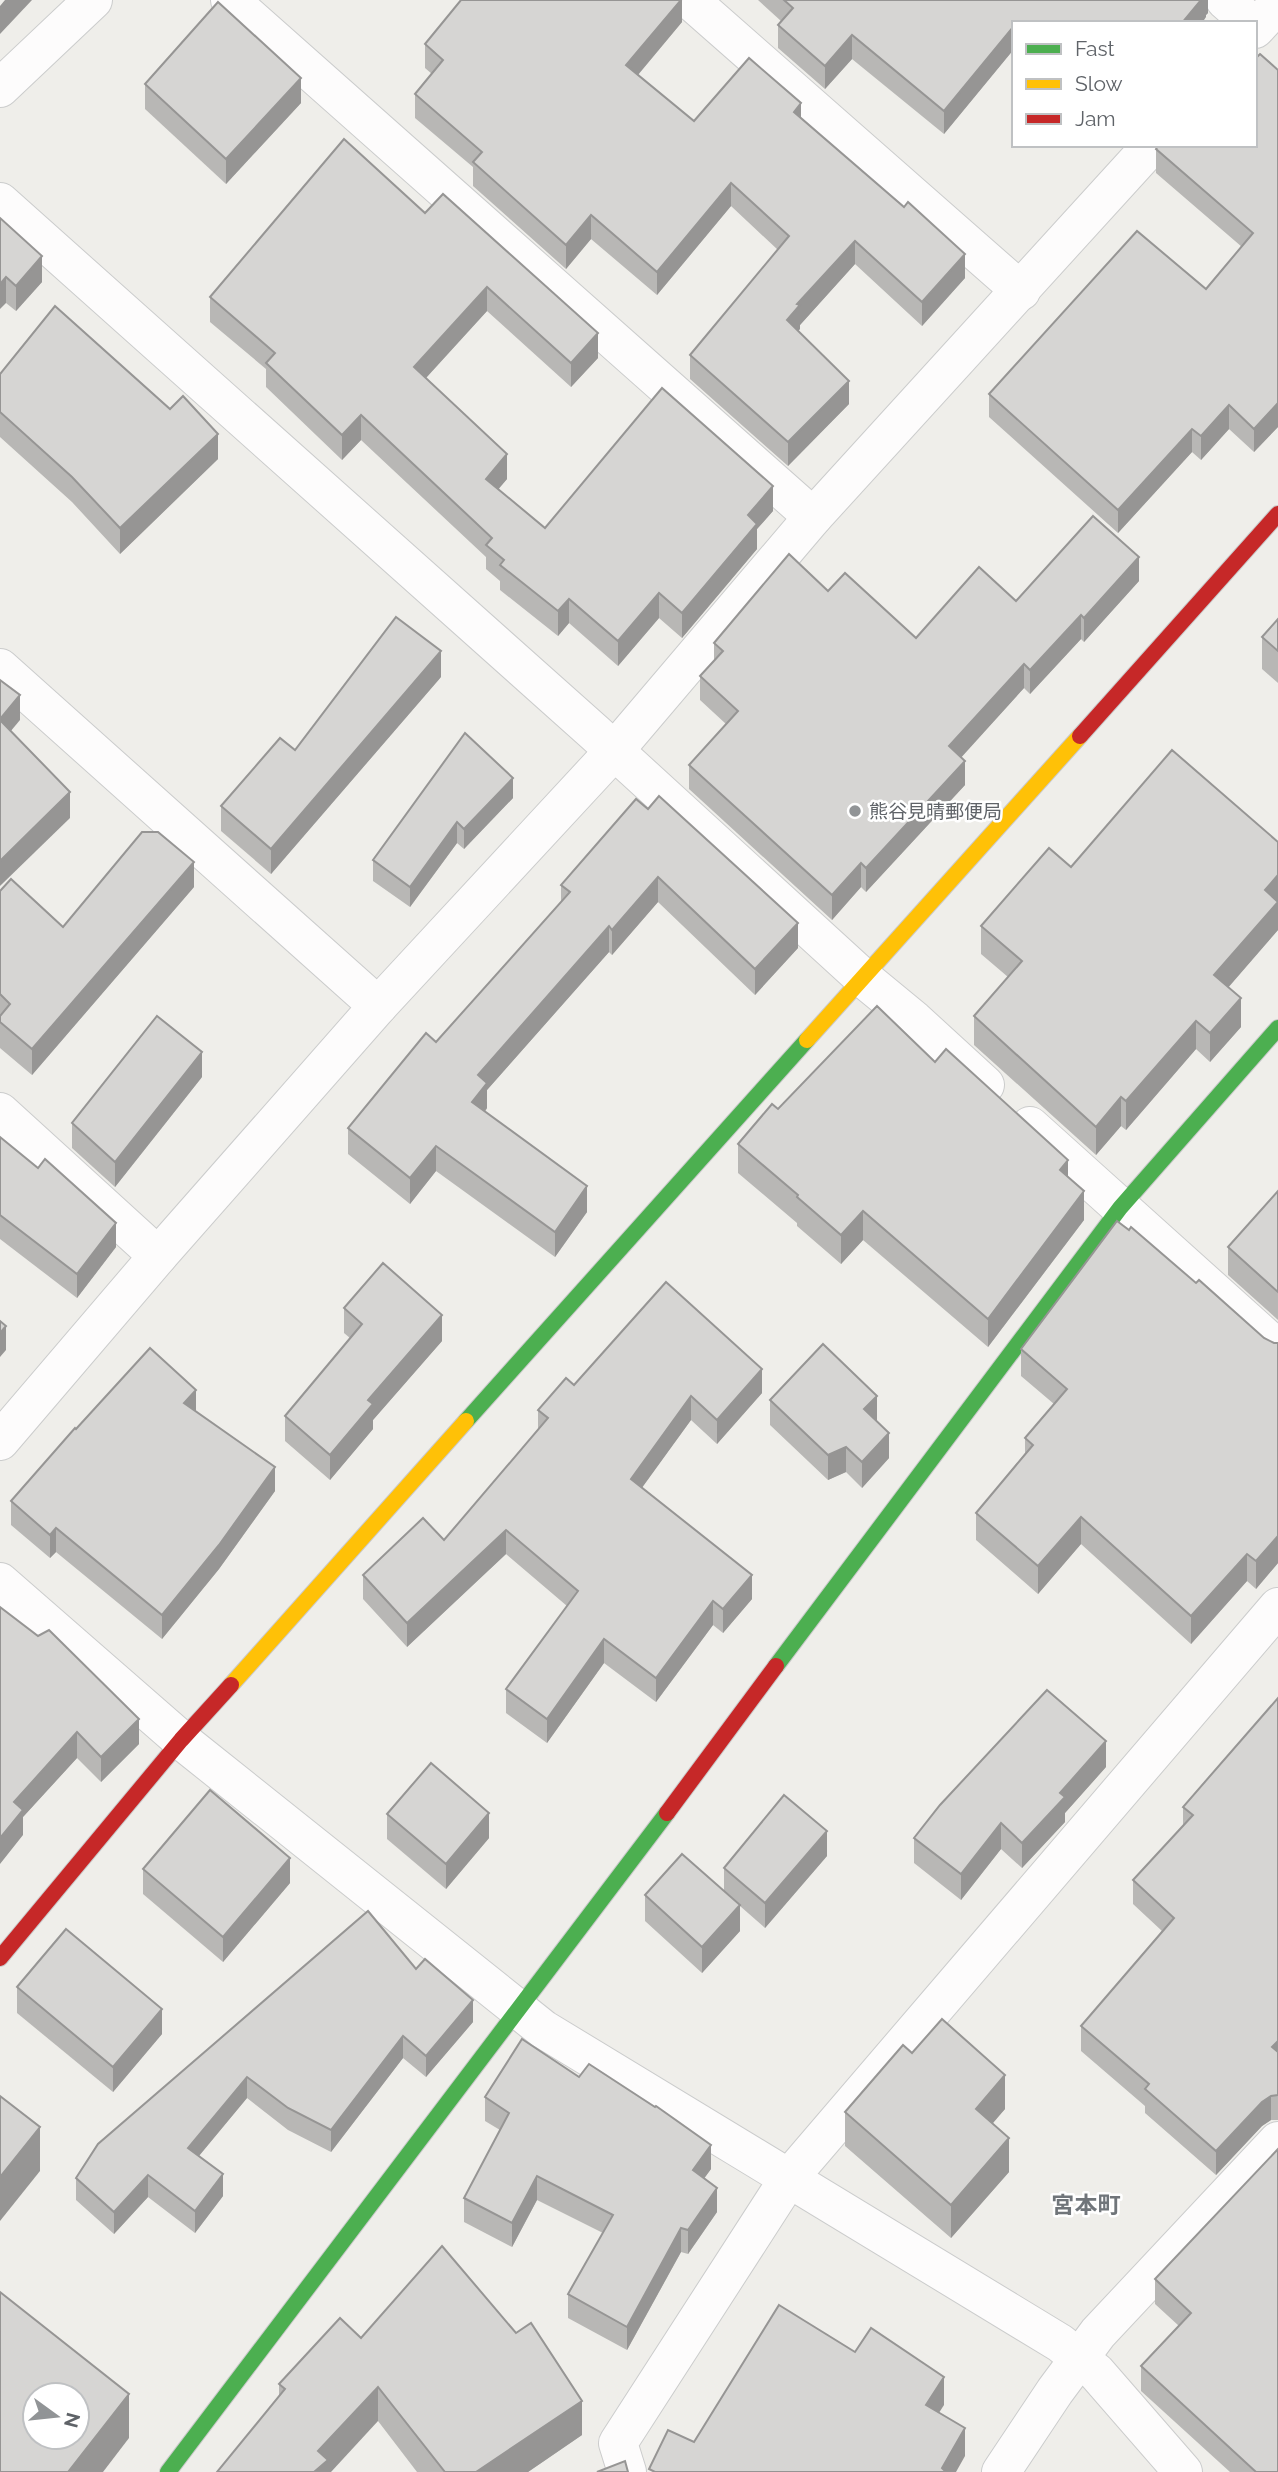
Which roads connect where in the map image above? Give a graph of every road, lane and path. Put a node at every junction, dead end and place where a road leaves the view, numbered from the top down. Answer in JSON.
{"nodes":[{"id":1,"x":93,"y":0,"type":"edge"},
{"id":2,"x":230,"y":0,"type":"edge"},
{"id":3,"x":690,"y":0,"type":"edge"},
{"id":4,"x":1225,"y":0,"type":"edge"},
{"id":5,"x":1255,"y":21,"type":"edge"},
{"id":6,"x":0,"y":88,"type":"edge"},
{"id":7,"x":1150,"y":147,"type":"edge"},
{"id":8,"x":0,"y":202,"type":"edge"},
{"id":9,"x":1021,"y":291,"type":"junction"},
{"id":10,"x":1278,"y":514,"type":"edge"},
{"id":11,"x":813,"y":517,"type":"junction"},
{"id":12,"x":0,"y":668,"type":"edge"},
{"id":13,"x":615,"y":750,"type":"junction"},
{"id":14,"x":863,"y":978,"type":"junction"},
{"id":15,"x":378,"y":1006,"type":"junction"},
{"id":16,"x":1278,"y":1028,"type":"edge"},
{"id":17,"x":0,"y":1112,"type":"edge"},
{"id":18,"x":1120,"y":1208,"type":"junction"},
{"id":19,"x":158,"y":1256,"type":"junction"},
{"id":20,"x":1278,"y":1349,"type":"edge"},
{"id":21,"x":0,"y":1441,"type":"edge"},
{"id":22,"x":0,"y":1582,"type":"edge"},
{"id":23,"x":1278,"y":1607,"type":"edge"},
{"id":24,"x":181,"y":1740,"type":"junction"},
{"id":25,"x":0,"y":1958,"type":"edge"},
{"id":26,"x":520,"y":2008,"type":"junction"},
{"id":27,"x":1278,"y":2141,"type":"edge"},
{"id":28,"x":789,"y":2178,"type":"junction"},
{"id":29,"x":1080,"y":2359,"type":"junction"},
{"id":30,"x":167,"y":2472,"type":"edge"},
{"id":31,"x":627,"y":2472,"type":"edge"},
{"id":32,"x":1001,"y":2472,"type":"edge"},
{"id":33,"x":1183,"y":2472,"type":"edge"}],
"edges":[{"from":1,"to":6,"type":"street"},
{"from":2,"to":11,"type":"street"},
{"from":3,"to":9,"type":"street"},
{"from":4,"to":5,"type":"street"},
{"from":7,"to":9,"type":"street"},
{"from":8,"to":13,"type":"street"},
{"from":9,"to":11,"type":"street"},
{"from":10,"to":14,"type":"street"},
{"from":11,"to":13,"type":"street"},
{"from":12,"to":15,"type":"street"},
{"from":13,"to":14,"type":"street"},
{"from":13,"to":15,"type":"street"},
{"from":14,"to":18,"type":"street"},
{"from":14,"to":24,"type":"street"},
{"from":15,"to":19,"type":"street"},
{"from":16,"to":18,"type":"street"},
{"from":17,"to":19,"type":"street"},
{"from":18,"to":20,"type":"street"},
{"from":18,"to":26,"type":"street"},
{"from":19,"to":21,"type":"street"},
{"from":22,"to":24,"type":"street"},
{"from":23,"to":28,"type":"street"},
{"from":24,"to":25,"type":"street"},
{"from":24,"to":26,"type":"street"},
{"from":26,"to":28,"type":"street"},
{"from":26,"to":30,"type":"street"},
{"from":27,"to":29,"type":"street"},
{"from":28,"to":29,"type":"street"},
{"from":28,"to":31,"type":"street"},
{"from":29,"to":32,"type":"street"},
{"from":29,"to":33,"type":"street"}]}
